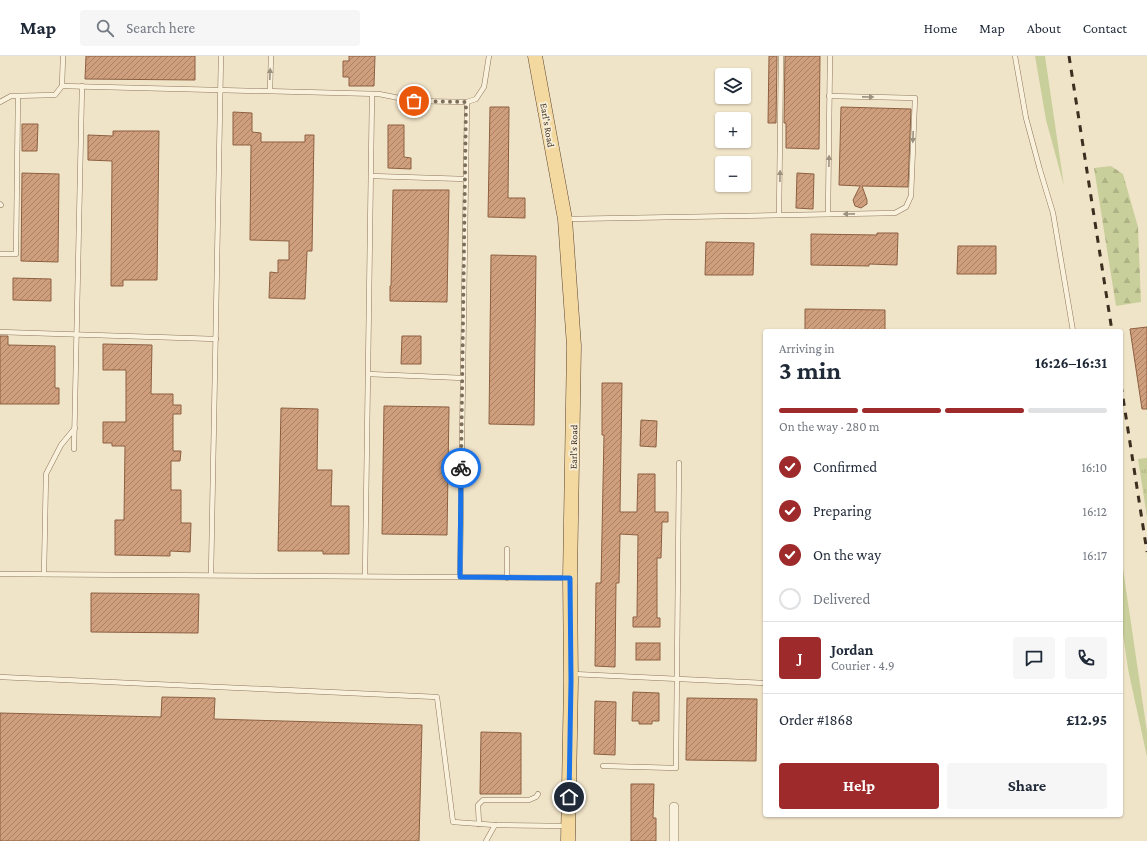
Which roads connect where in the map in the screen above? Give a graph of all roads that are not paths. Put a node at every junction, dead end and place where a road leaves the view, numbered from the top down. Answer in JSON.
{"nodes":[{"id":1,"x":63,"y":56,"type":"edge"},
{"id":2,"x":221,"y":56,"type":"edge"},
{"id":3,"x":271,"y":56,"type":"edge"},
{"id":4,"x":489,"y":56,"type":"edge"},
{"id":5,"x":535,"y":56,"type":"edge"},
{"id":6,"x":781,"y":56,"type":"edge"},
{"id":7,"x":830,"y":56,"type":"edge"},
{"id":8,"x":1015,"y":56,"type":"edge"},
{"id":9,"x":62,"y":86,"type":"junction"},
{"id":10,"x":82,"y":86,"type":"junction"},
{"id":11,"x":220,"y":90,"type":"junction"},
{"id":12,"x":270,"y":91,"type":"junction"},
{"id":13,"x":372,"y":94,"type":"junction"},
{"id":14,"x":18,"y":96,"type":"junction"},
{"id":15,"x":829,"y":96,"type":"junction"},
{"id":16,"x":0,"y":102,"type":"edge"},
{"id":17,"x":466,"y":102,"type":"junction"},
{"id":18,"x":371,"y":176,"type":"junction"},
{"id":19,"x":465,"y":179,"type":"junction"},
{"id":20,"x":828,"y":214,"type":"junction"},
{"id":21,"x":779,"y":215,"type":"junction"},
{"id":22,"x":565,"y":219,"type":"junction"},
{"id":23,"x":0,"y":254,"type":"edge"},
{"id":24,"x":1073,"y":329,"type":"edge"},
{"id":25,"x":0,"y":332,"type":"edge"},
{"id":26,"x":77,"y":334,"type":"junction"},
{"id":27,"x":216,"y":339,"type":"junction"},
{"id":28,"x":368,"y":374,"type":"junction"},
{"id":29,"x":463,"y":378,"type":"junction"},
{"id":30,"x":75,"y":428,"type":"junction"},
{"id":31,"x":74,"y":448,"type":"dead end"},
{"id":32,"x":679,"y":463,"type":"dead end"},
{"id":33,"x":507,"y":549,"type":"dead end"},
{"id":34,"x":0,"y":574,"type":"edge"},
{"id":35,"x":44,"y":574,"type":"junction"},
{"id":36,"x":212,"y":575,"type":"junction"},
{"id":37,"x":366,"y":576,"type":"junction"},
{"id":38,"x":460,"y":577,"type":"junction"},
{"id":39,"x":507,"y":578,"type":"junction"},
{"id":40,"x":570,"y":578,"type":"junction"},
{"id":41,"x":571,"y":674,"type":"junction"},
{"id":42,"x":0,"y":677,"type":"edge"},
{"id":43,"x":677,"y":679,"type":"junction"},
{"id":44,"x":763,"y":683,"type":"edge"},
{"id":45,"x":603,"y":766,"type":"dead end"},
{"id":46,"x":538,"y":794,"type":"dead end"},
{"id":47,"x":674,"y":807,"type":"dead end"},
{"id":48,"x":479,"y":824,"type":"junction"},
{"id":49,"x":495,"y":825,"type":"junction"},
{"id":50,"x":568,"y":826,"type":"junction"},
{"id":51,"x":486,"y":841,"type":"edge"},
{"id":52,"x":568,"y":841,"type":"edge"},
{"id":53,"x":674,"y":841,"type":"edge"}],
"edges":[{"from":1,"to":9,"type":"lane"},
{"from":2,"to":11,"type":"lane"},
{"from":12,"to":3,"type":"lane","one_way":true},
{"from":4,"to":17,"type":"lane"},
{"from":5,"to":22,"type":"main road","name":"Earl's Road"},
{"from":21,"to":6,"type":"lane","one_way":true},
{"from":7,"to":15,"type":"lane"},
{"from":8,"to":24,"type":"lane"},
{"from":9,"to":10,"type":"lane"},
{"from":9,"to":14,"type":"lane"},
{"from":10,"to":11,"type":"lane"},
{"from":10,"to":26,"type":"lane"},
{"from":11,"to":12,"type":"lane"},
{"from":11,"to":27,"type":"lane"},
{"from":12,"to":13,"type":"lane"},
{"from":13,"to":17,"type":"lane"},
{"from":13,"to":18,"type":"lane"},
{"from":14,"to":16,"type":"lane"},
{"from":14,"to":23,"type":"lane"},
{"from":20,"to":15,"type":"lane","one_way":true},
{"from":15,"to":20,"type":"lane","one_way":true},
{"from":17,"to":19,"type":"lane"},
{"from":18,"to":19,"type":"lane"},
{"from":18,"to":28,"type":"lane"},
{"from":19,"to":29,"type":"lane"},
{"from":20,"to":21,"type":"lane"},
{"from":21,"to":22,"type":"lane"},
{"from":22,"to":40,"type":"main road","name":"Earl's Road"},
{"from":25,"to":26,"type":"lane"},
{"from":26,"to":27,"type":"lane"},
{"from":26,"to":30,"type":"lane"},
{"from":27,"to":36,"type":"lane"},
{"from":28,"to":29,"type":"lane"},
{"from":28,"to":37,"type":"lane"},
{"from":29,"to":38,"type":"lane"},
{"from":30,"to":31,"type":"lane"},
{"from":30,"to":35,"type":"lane"},
{"from":32,"to":43,"type":"lane"},
{"from":33,"to":39,"type":"lane"},
{"from":34,"to":35,"type":"lane"},
{"from":35,"to":36,"type":"lane"},
{"from":36,"to":37,"type":"lane"},
{"from":37,"to":38,"type":"lane"},
{"from":38,"to":39,"type":"lane"},
{"from":39,"to":40,"type":"lane"},
{"from":40,"to":41,"type":"main road","name":"Earl's Road"},
{"from":41,"to":43,"type":"lane"},
{"from":41,"to":50,"type":"main road","name":"Earl's Road"},
{"from":42,"to":48,"type":"lane"},
{"from":43,"to":44,"type":"lane"},
{"from":43,"to":45,"type":"lane"},
{"from":46,"to":48,"type":"lane"},
{"from":47,"to":53,"type":"street"},
{"from":48,"to":49,"type":"lane"},
{"from":49,"to":50,"type":"lane"},
{"from":49,"to":51,"type":"lane"},
{"from":50,"to":52,"type":"main road","name":"Earl's Road"}]}
